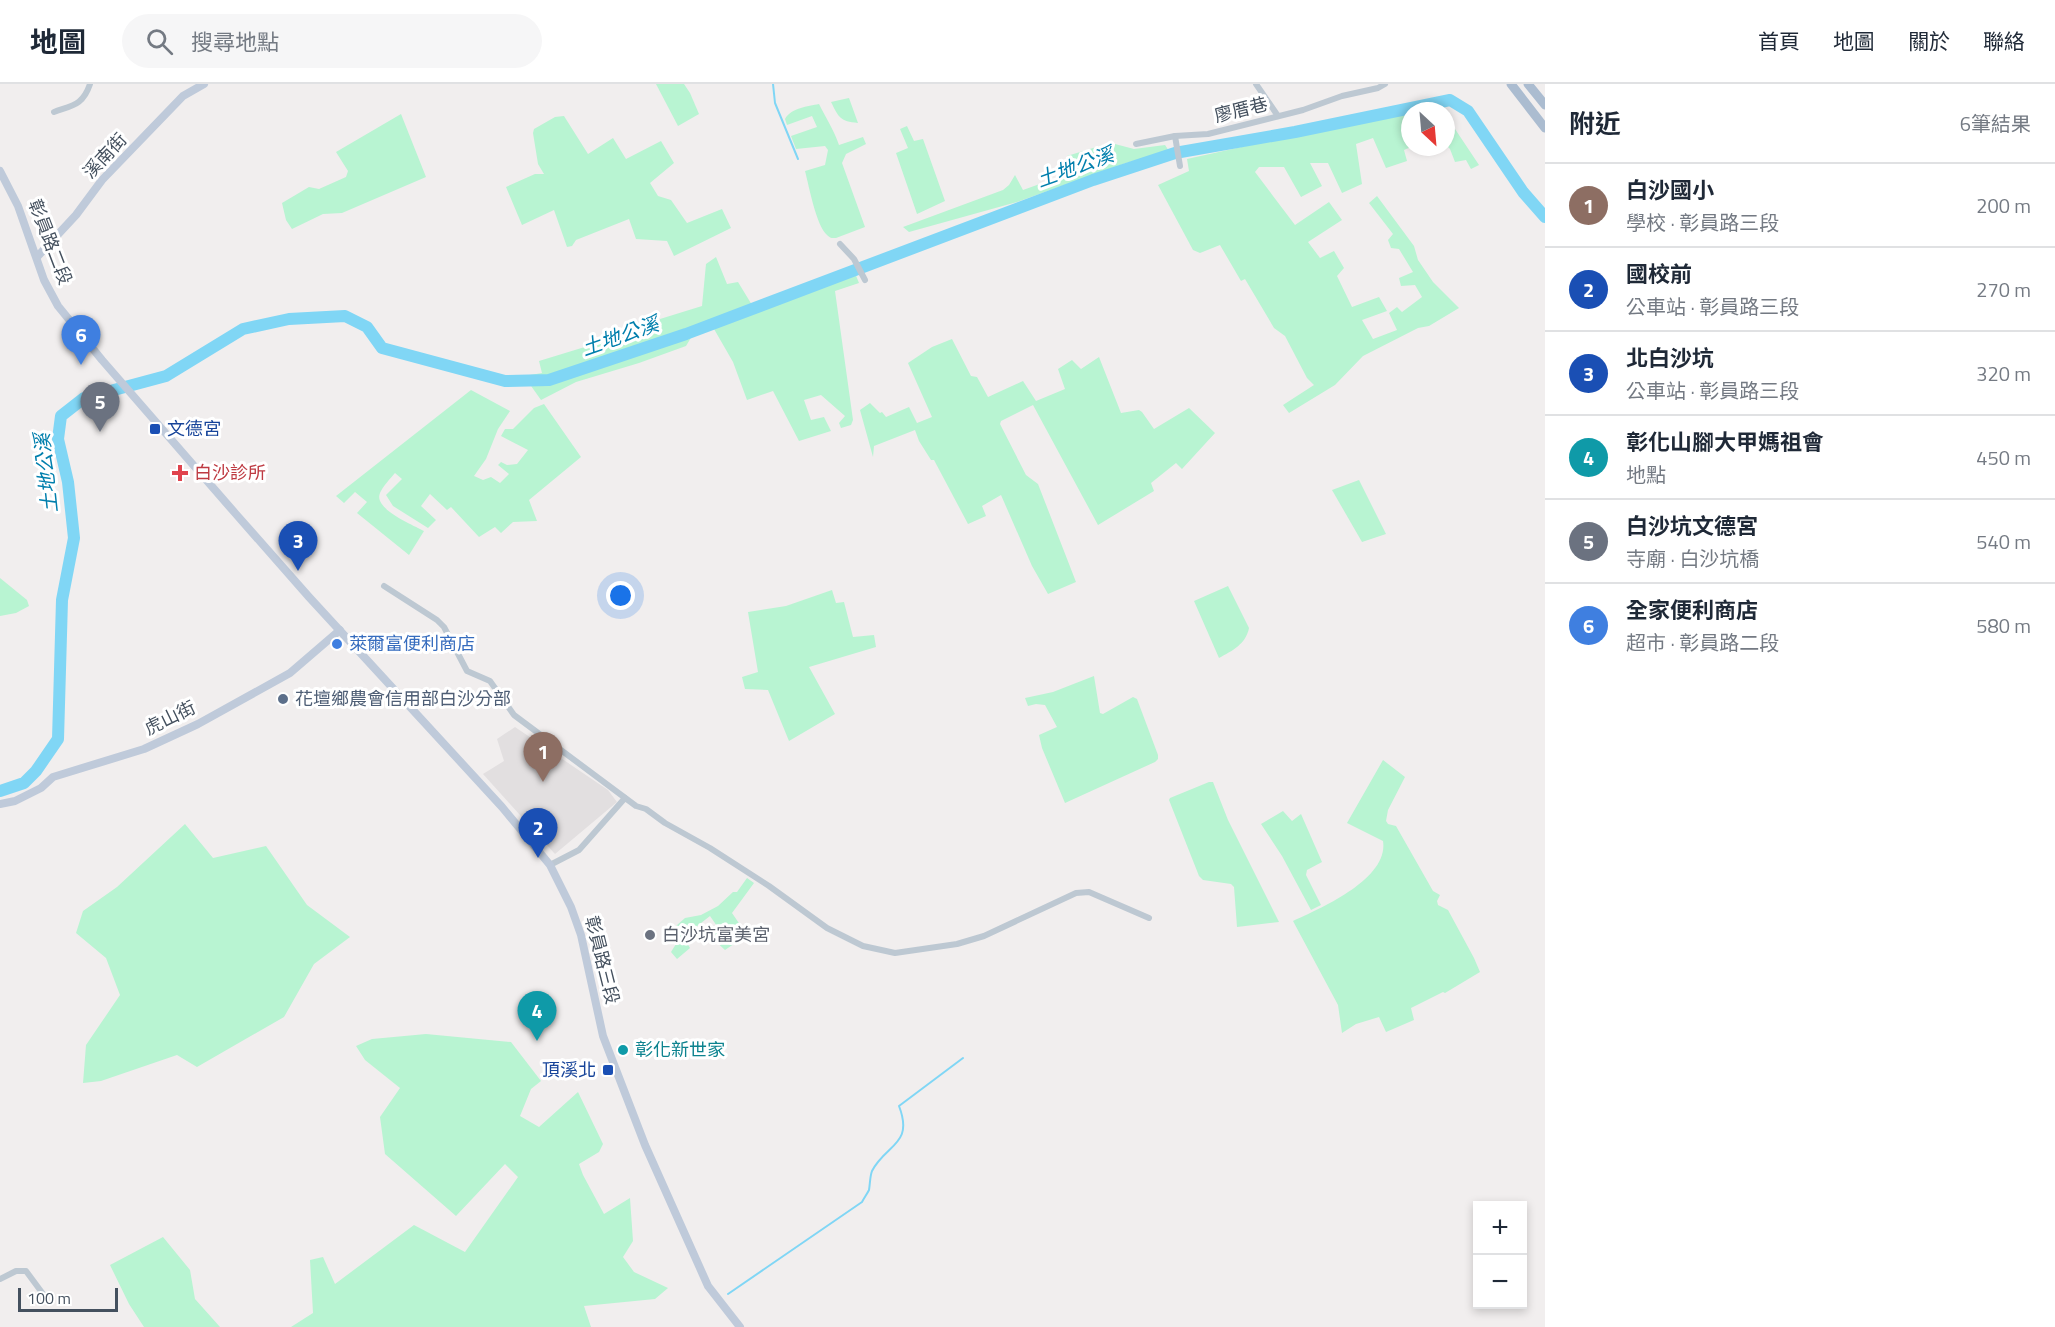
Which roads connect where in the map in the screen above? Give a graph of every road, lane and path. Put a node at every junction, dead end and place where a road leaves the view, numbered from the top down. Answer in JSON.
{"nodes":[{"id":1,"x":90,"y":84,"type":"edge"},
{"id":2,"x":204,"y":84,"type":"edge"},
{"id":3,"x":1256,"y":84,"type":"edge"},
{"id":4,"x":1385,"y":84,"type":"edge"},
{"id":5,"x":1511,"y":84,"type":"edge"},
{"id":6,"x":1528,"y":84,"type":"edge"},
{"id":7,"x":1545,"y":105,"type":"edge"},
{"id":8,"x":54,"y":112,"type":"dead end"},
{"id":9,"x":1278,"y":116,"type":"junction"},
{"id":10,"x":1545,"y":128,"type":"edge"},
{"id":11,"x":1174,"y":136,"type":"junction"},
{"id":12,"x":1136,"y":144,"type":"dead end"},
{"id":13,"x":1180,"y":164,"type":"dead end"},
{"id":14,"x":0,"y":171,"type":"edge"},
{"id":15,"x":840,"y":244,"type":"dead end"},
{"id":16,"x":36,"y":257,"type":"junction"},
{"id":17,"x":863,"y":277,"type":"dead end"},
{"id":18,"x":141,"y":405,"type":"joint"},
{"id":19,"x":384,"y":586,"type":"dead end"},
{"id":20,"x":340,"y":630,"type":"junction"},
{"id":21,"x":0,"y":794,"type":"edge"},
{"id":22,"x":625,"y":798,"type":"junction"},
{"id":23,"x":1,"y":804,"type":"edge"},
{"id":24,"x":550,"y":865,"type":"junction"},
{"id":25,"x":1149,"y":918,"type":"dead end"},
{"id":26,"x":0,"y":1279,"type":"edge"},
{"id":27,"x":46,"y":1298,"type":"dead end"},
{"id":28,"x":740,"y":1327,"type":"edge"}],
"edges":[{"from":1,"to":8,"type":"street"},
{"from":2,"to":16,"type":"main road","name":"溪南街"},
{"from":3,"to":9,"type":"street"},
{"from":4,"to":9,"type":"street","name":"廖厝巷"},
{"from":5,"to":10,"type":"main road"},
{"from":6,"to":7,"type":"main road"},
{"from":9,"to":11,"type":"street","name":"廖厝巷"},
{"from":11,"to":12,"type":"street","name":"廖厝巷"},
{"from":11,"to":13,"type":"street"},
{"from":14,"to":16,"type":"main road","name":"彰員路二段"},
{"from":15,"to":17,"type":"street"},
{"from":16,"to":18,"type":"main road","name":"彰員路二段"},
{"from":18,"to":20,"type":"main road","name":"彰員路三段"},
{"from":19,"to":22,"type":"street"},
{"from":20,"to":23,"type":"main road","name":"虎山街"},
{"from":20,"to":24,"type":"main road","name":"彰員路三段"},
{"from":21,"to":23,"type":"street"},
{"from":22,"to":24,"type":"street"},
{"from":22,"to":25,"type":"street"},
{"from":24,"to":28,"type":"main road","name":"彰員路三段"},
{"from":26,"to":27,"type":"street"}]}
